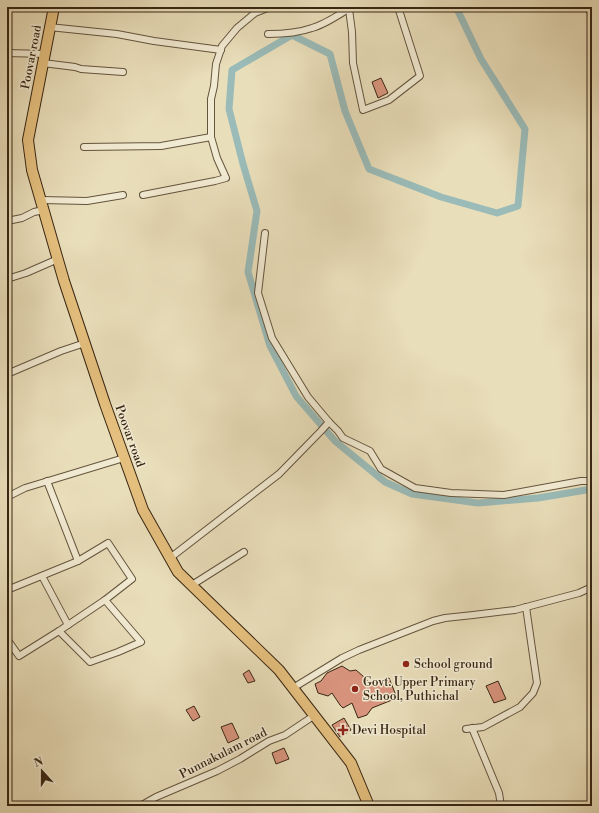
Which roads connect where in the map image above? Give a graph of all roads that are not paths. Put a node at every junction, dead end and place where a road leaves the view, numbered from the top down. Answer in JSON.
{"nodes":[{"id":1,"x":54,"y":7,"type":"edge"},
{"id":2,"x":270,"y":7,"type":"edge"},
{"id":3,"x":398,"y":7,"type":"edge"},
{"id":4,"x":350,"y":8,"type":"edge"},
{"id":5,"x":50,"y":26,"type":"junction"},
{"id":6,"x":268,"y":34,"type":"dead end"},
{"id":7,"x":221,"y":50,"type":"junction"},
{"id":8,"x":7,"y":53,"type":"edge"},
{"id":9,"x":44,"y":59,"type":"junction"},
{"id":10,"x":124,"y":72,"type":"dead end"},
{"id":11,"x":211,"y":137,"type":"junction"},
{"id":12,"x":84,"y":147,"type":"dead end"},
{"id":13,"x":143,"y":195,"type":"dead end"},
{"id":14,"x":122,"y":196,"type":"dead end"},
{"id":15,"x":42,"y":205,"type":"junction"},
{"id":16,"x":7,"y":222,"type":"edge"},
{"id":17,"x":265,"y":233,"type":"dead end"},
{"id":18,"x":58,"y":259,"type":"junction"},
{"id":19,"x":7,"y":279,"type":"edge"},
{"id":20,"x":85,"y":343,"type":"junction"},
{"id":21,"x":7,"y":374,"type":"edge"},
{"id":22,"x":328,"y":423,"type":"junction"},
{"id":23,"x":124,"y":458,"type":"junction"},
{"id":24,"x":47,"y":481,"type":"junction"},
{"id":25,"x":592,"y":481,"type":"edge"},
{"id":26,"x":7,"y":497,"type":"edge"},
{"id":27,"x":244,"y":552,"type":"dead end"},
{"id":28,"x":170,"y":558,"type":"junction"},
{"id":29,"x":78,"y":561,"type":"junction"},
{"id":30,"x":42,"y":576,"type":"junction"},
{"id":31,"x":192,"y":585,"type":"junction"},
{"id":32,"x":592,"y":587,"type":"edge"},
{"id":33,"x":7,"y":590,"type":"edge"},
{"id":34,"x":105,"y":600,"type":"junction"},
{"id":35,"x":526,"y":607,"type":"junction"},
{"id":36,"x":68,"y":625,"type":"junction"},
{"id":37,"x":59,"y":631,"type":"junction"},
{"id":38,"x":7,"y":639,"type":"edge"},
{"id":39,"x":293,"y":688,"type":"junction"},
{"id":40,"x":314,"y":715,"type":"junction"},
{"id":41,"x":140,"y":806,"type":"edge"},
{"id":42,"x":369,"y":806,"type":"edge"},
{"id":43,"x":500,"y":806,"type":"edge"}],
"edges":[{"from":1,"to":5,"type":"main road","name":"Poovar road"},
{"from":2,"to":7,"type":"street"},
{"from":3,"to":4,"type":"street"},
{"from":4,"to":6,"type":"street"},
{"from":5,"to":7,"type":"street"},
{"from":5,"to":9,"type":"main road","name":"Poovar road"},
{"from":7,"to":11,"type":"street"},
{"from":8,"to":9,"type":"street"},
{"from":9,"to":10,"type":"street"},
{"from":9,"to":15,"type":"main road","name":"Poovar road"},
{"from":11,"to":12,"type":"street"},
{"from":11,"to":13,"type":"street"},
{"from":14,"to":15,"type":"street"},
{"from":15,"to":16,"type":"street"},
{"from":15,"to":18,"type":"main road","name":"Poovar road"},
{"from":17,"to":22,"type":"street"},
{"from":18,"to":19,"type":"street"},
{"from":18,"to":20,"type":"main road","name":"Poovar road"},
{"from":20,"to":21,"type":"street"},
{"from":20,"to":23,"type":"main road","name":"Poovar road"},
{"from":22,"to":25,"type":"street"},
{"from":22,"to":28,"type":"street"},
{"from":23,"to":24,"type":"street"},
{"from":23,"to":28,"type":"main road","name":"Poovar road"},
{"from":24,"to":26,"type":"street"},
{"from":24,"to":29,"type":"street"},
{"from":27,"to":31,"type":"street"},
{"from":28,"to":31,"type":"main road","name":"Poovar road"},
{"from":29,"to":30,"type":"street"},
{"from":29,"to":34,"type":"street"},
{"from":30,"to":33,"type":"street"},
{"from":30,"to":36,"type":"street"},
{"from":31,"to":39,"type":"main road","name":"Poovar road"},
{"from":32,"to":35,"type":"street"},
{"from":34,"to":36,"type":"street"},
{"from":34,"to":37,"type":"street"},
{"from":35,"to":39,"type":"street"},
{"from":35,"to":43,"type":"street"},
{"from":36,"to":37,"type":"street"},
{"from":37,"to":38,"type":"street"},
{"from":39,"to":40,"type":"main road","name":"Poovar road"},
{"from":40,"to":41,"type":"street","name":"Punnakulam road"},
{"from":40,"to":42,"type":"main road","name":"Poovar road"}]}
